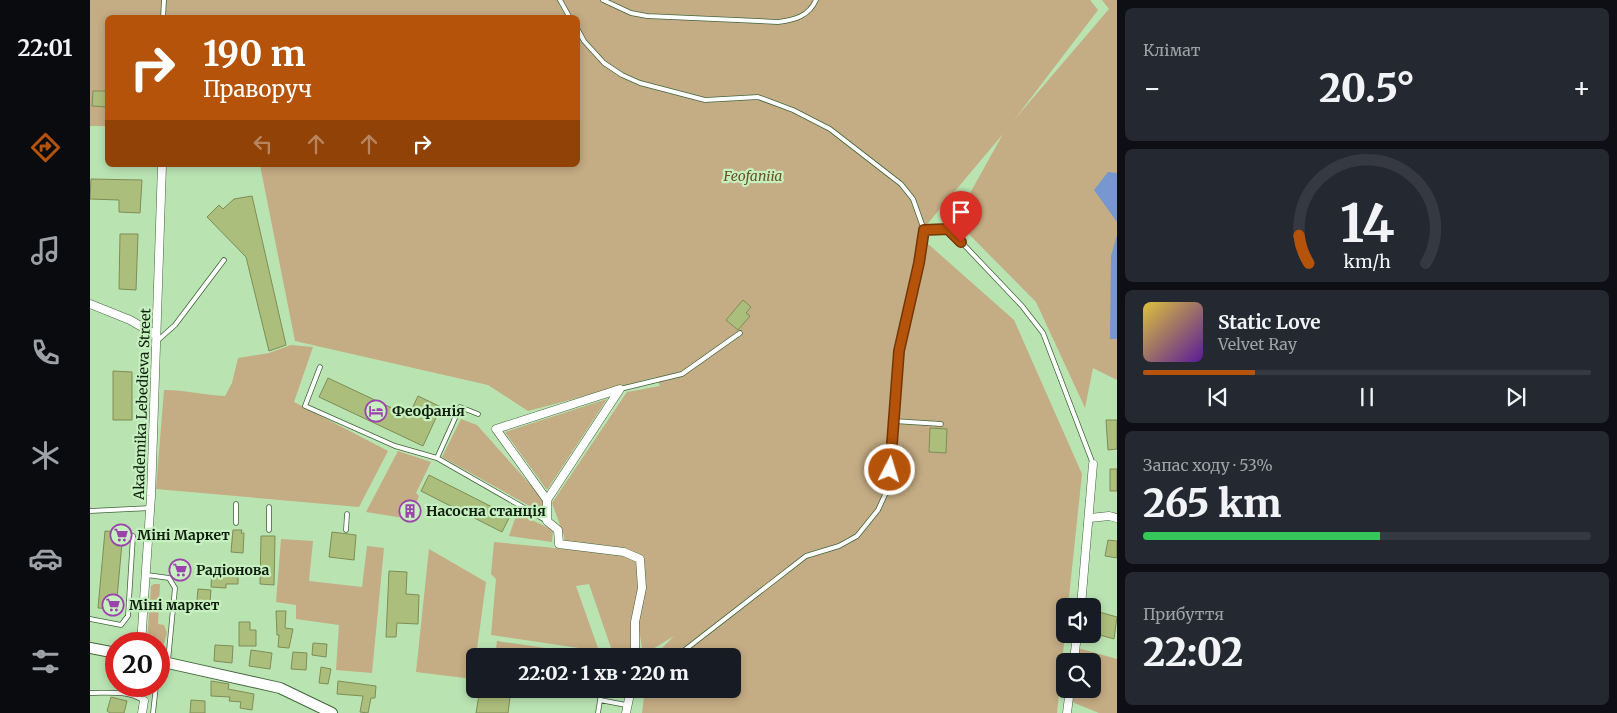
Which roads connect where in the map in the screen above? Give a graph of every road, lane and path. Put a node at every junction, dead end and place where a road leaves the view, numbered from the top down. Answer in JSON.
{"nodes":[{"id":1,"x":164,"y":0,"type":"edge"},
{"id":2,"x":560,"y":0,"type":"edge"},
{"id":3,"x":603,"y":0,"type":"edge"},
{"id":4,"x":816,"y":0,"type":"edge"},
{"id":5,"x":163,"y":15,"type":"edge"},
{"id":6,"x":568,"y":15,"type":"edge"},
{"id":7,"x":580,"y":34,"type":"edge"},
{"id":8,"x":162,"y":167,"type":"edge"},
{"id":9,"x":924,"y":230,"type":"junction"},
{"id":10,"x":224,"y":260,"type":"dead end"},
{"id":11,"x":90,"y":304,"type":"edge"},
{"id":12,"x":740,"y":333,"type":"dead end"},
{"id":13,"x":156,"y":338,"type":"junction"},
{"id":14,"x":320,"y":367,"type":"dead end"},
{"id":15,"x":620,"y":389,"type":"junction"},
{"id":16,"x":478,"y":414,"type":"dead end"},
{"id":17,"x":894,"y":420,"type":"junction"},
{"id":18,"x":941,"y":424,"type":"dead end"},
{"id":19,"x":437,"y":458,"type":"junction"},
{"id":20,"x":1093,"y":464,"type":"joint"},
{"id":21,"x":547,"y":500,"type":"junction"},
{"id":22,"x":236,"y":504,"type":"dead end"},
{"id":23,"x":270,"y":507,"type":"dead end"},
{"id":24,"x":150,"y":508,"type":"junction"},
{"id":25,"x":90,"y":511,"type":"edge"},
{"id":26,"x":347,"y":514,"type":"dead end"},
{"id":27,"x":1090,"y":518,"type":"junction"},
{"id":28,"x":1117,"y":518,"type":"edge"},
{"id":29,"x":236,"y":522,"type":"dead end"},
{"id":30,"x":547,"y":522,"type":"junction"},
{"id":31,"x":269,"y":530,"type":"dead end"},
{"id":32,"x":346,"y":530,"type":"dead end"},
{"id":33,"x":133,"y":536,"type":"dead end"},
{"id":34,"x":147,"y":575,"type":"junction"},
{"id":35,"x":1081,"y":598,"type":"edge"},
{"id":36,"x":90,"y":619,"type":"edge"},
{"id":37,"x":142,"y":632,"type":"edge"},
{"id":38,"x":168,"y":632,"type":"edge"},
{"id":39,"x":90,"y":648,"type":"edge"},
{"id":40,"x":635,"y":648,"type":"edge"},
{"id":41,"x":687,"y":648,"type":"edge"},
{"id":42,"x":105,"y":651,"type":"edge"},
{"id":43,"x":170,"y":664,"type":"edge"},
{"id":44,"x":90,"y":694,"type":"edge"},
{"id":45,"x":155,"y":697,"type":"edge"},
{"id":46,"x":1069,"y":698,"type":"edge"},
{"id":47,"x":600,"y":700,"type":"joint"},
{"id":48,"x":144,"y":701,"type":"joint"},
{"id":49,"x":626,"y":709,"type":"edge"},
{"id":50,"x":142,"y":713,"type":"edge"},
{"id":51,"x":153,"y":713,"type":"edge"},
{"id":52,"x":332,"y":713,"type":"edge"},
{"id":53,"x":598,"y":713,"type":"edge"},
{"id":54,"x":1067,"y":713,"type":"edge"}],
"edges":[{"from":1,"to":5,"type":"lane"},
{"from":2,"to":6,"type":"lane"},
{"from":3,"to":4,"type":"lane"},
{"from":7,"to":9,"type":"lane"},
{"from":8,"to":13,"type":"street","name":"Akademika Lebedieva Street"},
{"from":9,"to":17,"type":"lane"},
{"from":9,"to":20,"type":"lane"},
{"from":10,"to":13,"type":"lane"},
{"from":11,"to":13,"type":"street"},
{"from":12,"to":15,"type":"lane"},
{"from":13,"to":24,"type":"street","name":"Akademika Lebedieva Street"},
{"from":14,"to":19,"type":"lane"},
{"from":15,"to":21,"type":"street"},
{"from":15,"to":21,"type":"street"},
{"from":16,"to":19,"type":"lane"},
{"from":17,"to":18,"type":"lane"},
{"from":17,"to":41,"type":"lane"},
{"from":19,"to":30,"type":"lane"},
{"from":20,"to":27,"type":"street"},
{"from":21,"to":30,"type":"street"},
{"from":22,"to":29,"type":"lane"},
{"from":23,"to":31,"type":"lane"},
{"from":24,"to":25,"type":"lane"},
{"from":24,"to":34,"type":"street","name":"Akademika Lebedieva Street"},
{"from":26,"to":32,"type":"lane"},
{"from":27,"to":28,"type":"street"},
{"from":27,"to":35,"type":"street"},
{"from":30,"to":40,"type":"street"},
{"from":33,"to":36,"type":"lane"},
{"from":34,"to":37,"type":"street","name":"Akademika Lebedieva Street"},
{"from":34,"to":38,"type":"lane"},
{"from":39,"to":42,"type":"street"},
{"from":43,"to":52,"type":"street"},
{"from":44,"to":48,"type":"lane"},
{"from":45,"to":51,"type":"lane"},
{"from":46,"to":54,"type":"street"},
{"from":47,"to":49,"type":"lane"},
{"from":47,"to":53,"type":"lane"},
{"from":48,"to":50,"type":"street"}]}
